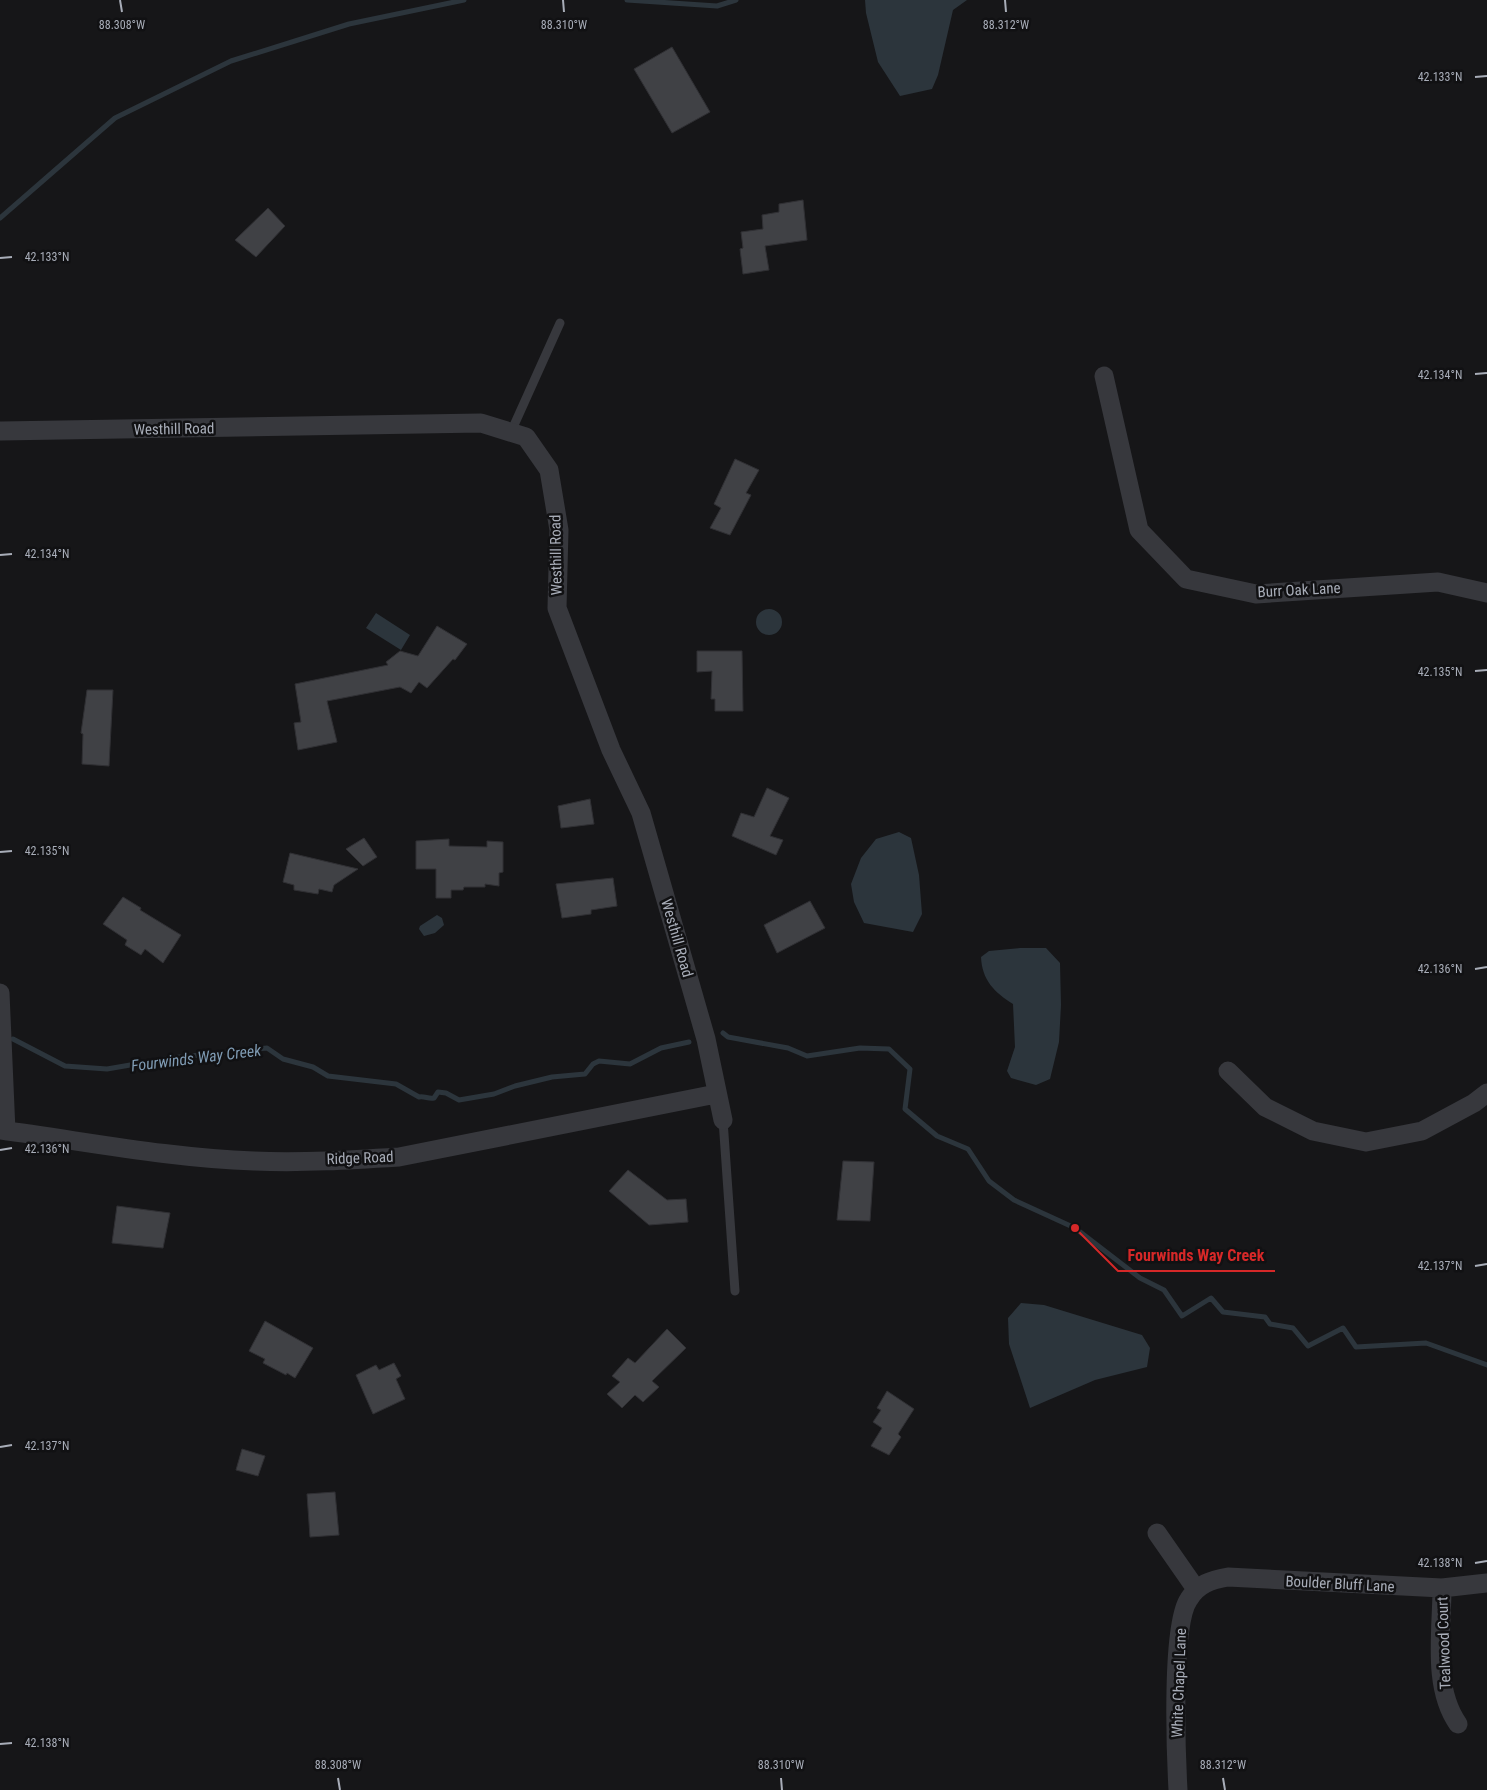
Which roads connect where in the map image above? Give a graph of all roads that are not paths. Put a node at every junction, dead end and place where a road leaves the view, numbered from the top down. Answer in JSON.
{"nodes":[{"id":1,"x":560,"y":323,"type":"dead end"},
{"id":2,"x":1104,"y":376,"type":"dead end"},
{"id":3,"x":0,"y":431,"type":"edge"},
{"id":4,"x":511,"y":432,"type":"junction"},
{"id":5,"x":0,"y":436,"type":"edge"},
{"id":6,"x":1487,"y":593,"type":"edge"},
{"id":7,"x":0,"y":993,"type":"edge"},
{"id":8,"x":1228,"y":1071,"type":"dead end"},
{"id":9,"x":1487,"y":1093,"type":"edge"},
{"id":10,"x":716,"y":1094,"type":"junction"},
{"id":11,"x":723,"y":1120,"type":"joint"},
{"id":12,"x":3,"y":1130,"type":"edge"},
{"id":13,"x":735,"y":1291,"type":"dead end"},
{"id":14,"x":1157,"y":1533,"type":"dead end"},
{"id":15,"x":1487,"y":1583,"type":"edge"},
{"id":16,"x":1442,"y":1588,"type":"junction"},
{"id":17,"x":1196,"y":1589,"type":"junction"},
{"id":18,"x":1458,"y":1724,"type":"dead end"},
{"id":19,"x":1178,"y":1790,"type":"edge"}],
"edges":[{"from":1,"to":4,"type":"lane"},
{"from":2,"to":6,"type":"street","name":"Burr Oak Lane"},
{"from":3,"to":4,"type":"street","name":"Westhill Road"},
{"from":3,"to":5,"type":"street"},
{"from":4,"to":10,"type":"street","name":"Westhill Road"},
{"from":7,"to":12,"type":"street"},
{"from":8,"to":9,"type":"street"},
{"from":10,"to":11,"type":"street","name":"Westhill Road"},
{"from":10,"to":12,"type":"street","name":"Ridge Road"},
{"from":11,"to":13,"type":"lane"},
{"from":14,"to":17,"type":"street"},
{"from":15,"to":16,"type":"street","name":"Boulder Bluff Lane"},
{"from":16,"to":17,"type":"street","name":"Boulder Bluff Lane"},
{"from":16,"to":18,"type":"street","name":"Tealwood Court"},
{"from":17,"to":19,"type":"street","name":"White Chapel Lane"}]}
